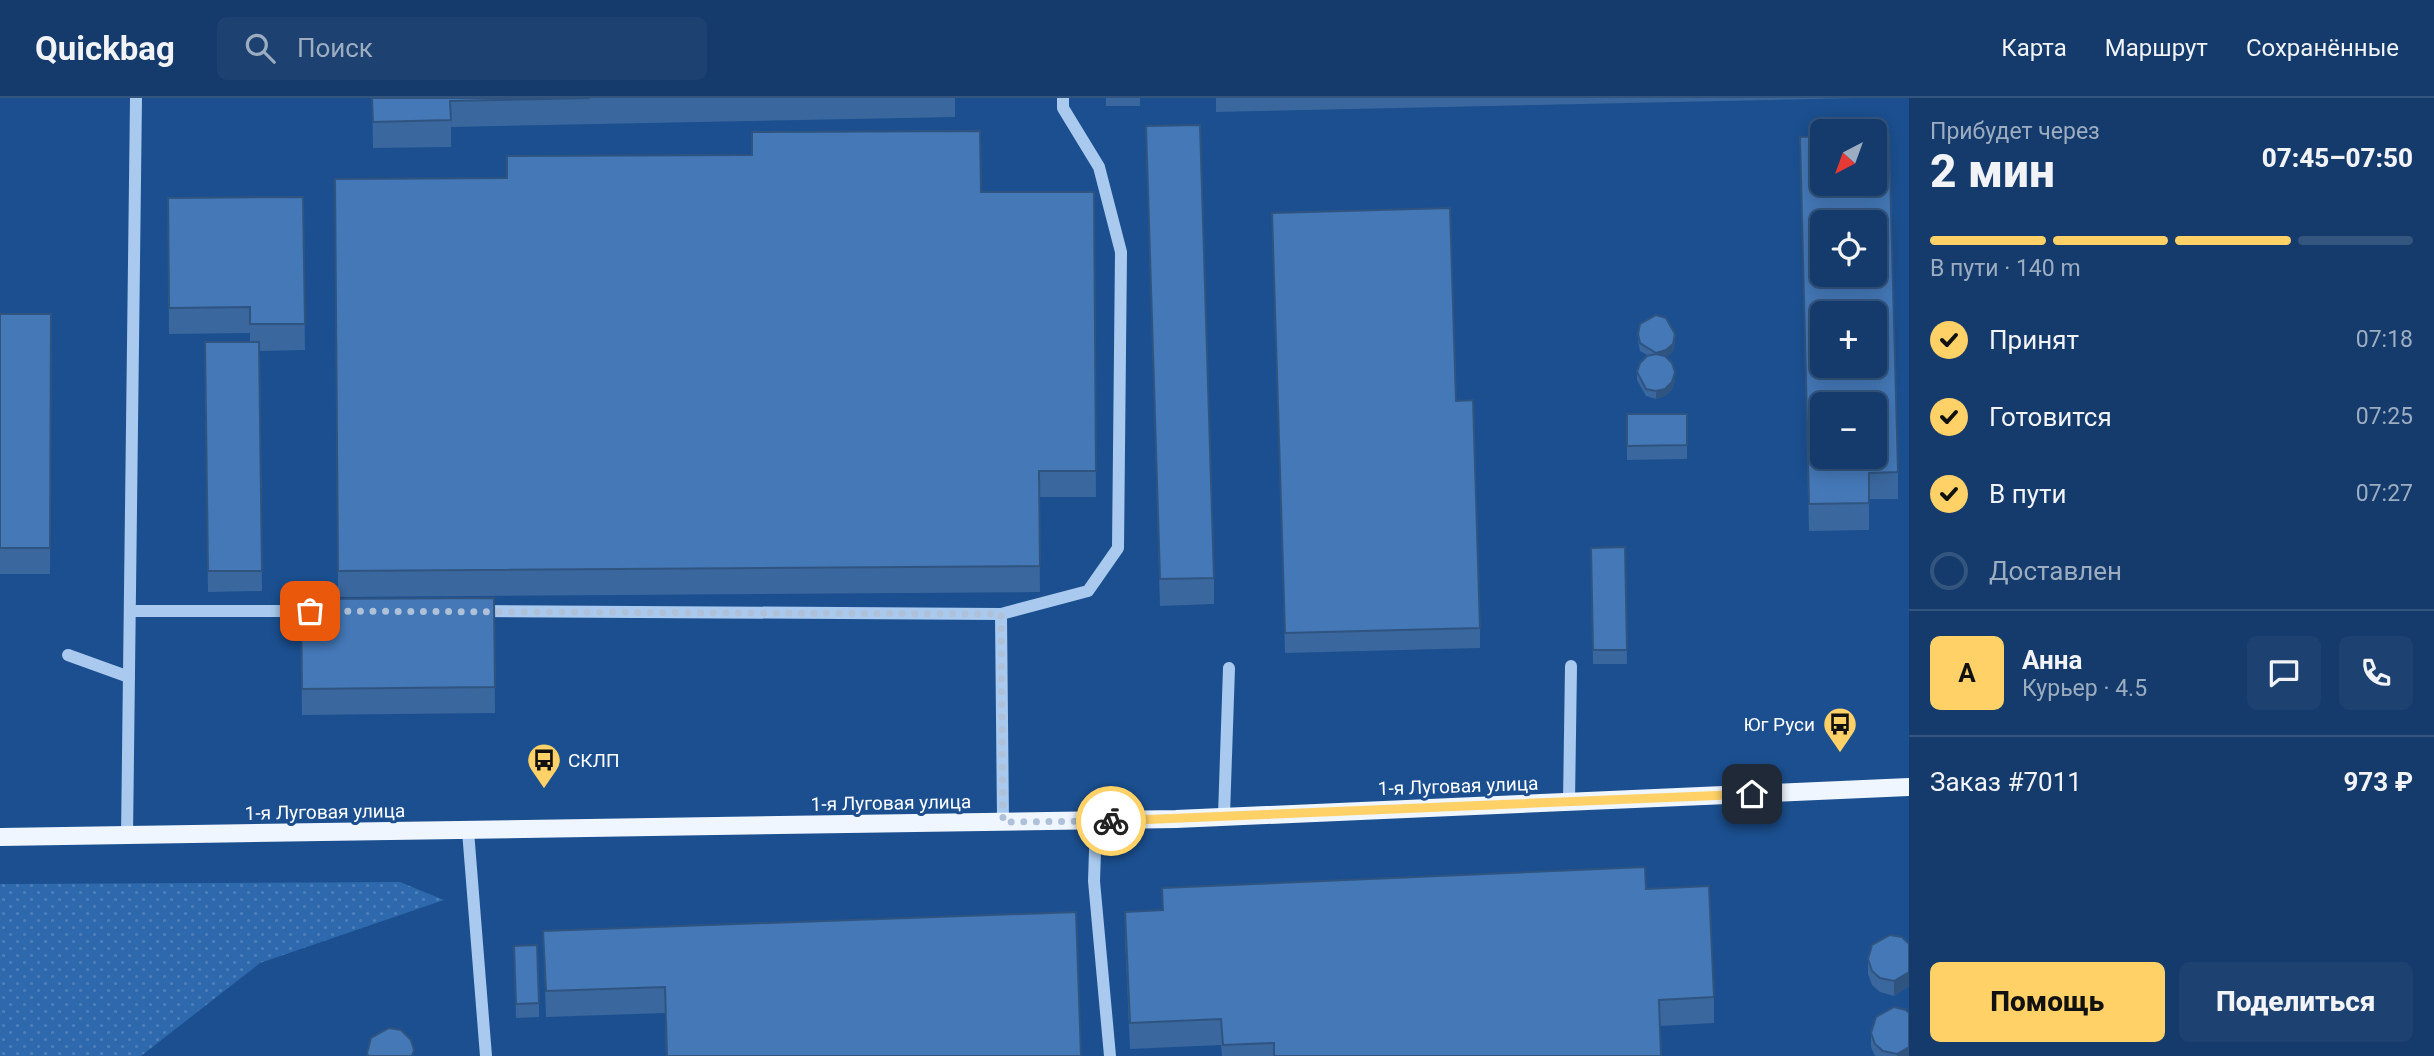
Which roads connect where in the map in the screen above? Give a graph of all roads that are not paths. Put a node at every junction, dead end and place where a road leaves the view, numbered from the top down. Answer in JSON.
{"nodes":[{"id":1,"x":135,"y":98,"type":"edge"},
{"id":2,"x":1063,"y":98,"type":"edge"},
{"id":3,"x":130,"y":611,"type":"junction"},
{"id":4,"x":324,"y":611,"type":"edge"},
{"id":5,"x":462,"y":611,"type":"edge"},
{"id":6,"x":1001,"y":614,"type":"junction"},
{"id":7,"x":68,"y":655,"type":"dead end"},
{"id":8,"x":1571,"y":666,"type":"dead end"},
{"id":9,"x":1229,"y":668,"type":"dead end"},
{"id":10,"x":129,"y":677,"type":"junction"},
{"id":11,"x":1909,"y":787,"type":"edge"},
{"id":12,"x":1569,"y":802,"type":"junction"},
{"id":13,"x":1224,"y":815,"type":"junction"},
{"id":14,"x":1096,"y":821,"type":"junction"},
{"id":15,"x":1003,"y":822,"type":"junction"},
{"id":16,"x":468,"y":831,"type":"junction"},
{"id":17,"x":127,"y":836,"type":"junction"},
{"id":18,"x":0,"y":837,"type":"edge"},
{"id":19,"x":486,"y":1056,"type":"edge"},
{"id":20,"x":1110,"y":1056,"type":"edge"}],
"edges":[{"from":1,"to":3,"type":"street"},
{"from":2,"to":6,"type":"street"},
{"from":3,"to":4,"type":"street"},
{"from":3,"to":10,"type":"street"},
{"from":5,"to":6,"type":"street"},
{"from":6,"to":15,"type":"street"},
{"from":7,"to":10,"type":"street"},
{"from":8,"to":12,"type":"street"},
{"from":9,"to":13,"type":"street"},
{"from":10,"to":17,"type":"street"},
{"from":11,"to":12,"type":"main road","name":"1-я Луговая улица"},
{"from":12,"to":13,"type":"main road","name":"1-я Луговая улица"},
{"from":13,"to":14,"type":"main road","name":"1-я Луговая улица"},
{"from":14,"to":15,"type":"main road","name":"1-я Луговая улица"},
{"from":14,"to":20,"type":"street"},
{"from":15,"to":16,"type":"main road","name":"1-я Луговая улица"},
{"from":16,"to":17,"type":"main road","name":"1-я Луговая улица"},
{"from":16,"to":19,"type":"street"},
{"from":17,"to":18,"type":"main road","name":"1-я Луговая улица"}]}
